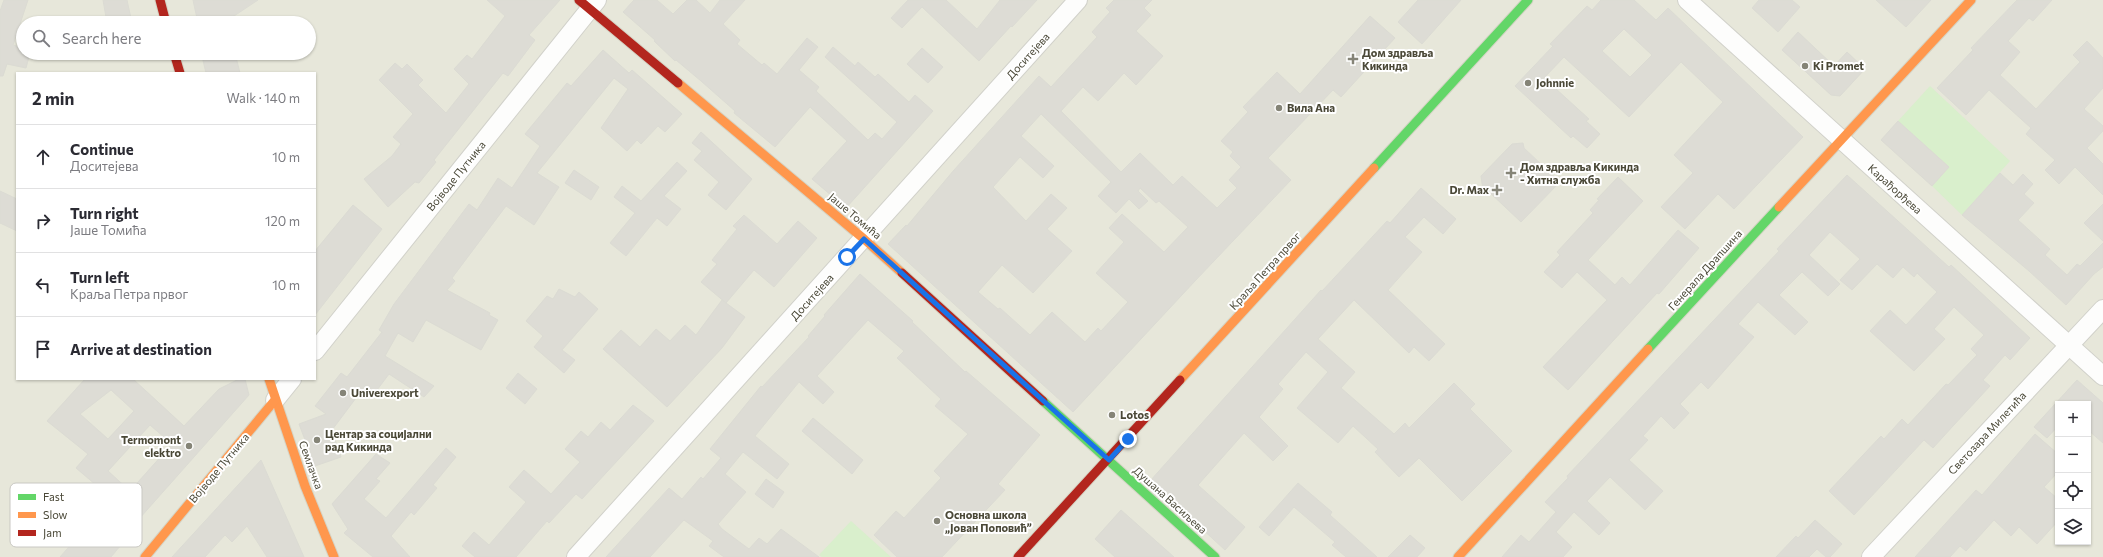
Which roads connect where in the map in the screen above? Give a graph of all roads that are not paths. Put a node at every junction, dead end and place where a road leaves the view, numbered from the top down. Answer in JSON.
{"nodes":[{"id":1,"x":160,"y":0,"type":"edge"},
{"id":2,"x":1078,"y":0,"type":"edge"},
{"id":3,"x":1528,"y":0,"type":"edge"},
{"id":4,"x":1688,"y":0,"type":"edge"},
{"id":5,"x":1971,"y":0,"type":"edge"},
{"id":6,"x":589,"y":3,"type":"edge"},
{"id":7,"x":164,"y":16,"type":"edge"},
{"id":8,"x":176,"y":60,"type":"edge"},
{"id":9,"x":180,"y":72,"type":"edge"},
{"id":10,"x":1840,"y":140,"type":"junction"},
{"id":11,"x":864,"y":239,"type":"junction"},
{"id":12,"x":2103,"y":309,"type":"edge"},
{"id":13,"x":2068,"y":345,"type":"junction"},
{"id":14,"x":316,"y":350,"type":"edge"},
{"id":15,"x":2103,"y":376,"type":"edge"},
{"id":16,"x":269,"y":380,"type":"edge"},
{"id":17,"x":291,"y":380,"type":"edge"},
{"id":18,"x":275,"y":400,"type":"junction"},
{"id":19,"x":1109,"y":460,"type":"junction"},
{"id":20,"x":145,"y":557,"type":"edge"},
{"id":21,"x":334,"y":557,"type":"edge"},
{"id":22,"x":576,"y":557,"type":"edge"},
{"id":23,"x":1018,"y":557,"type":"edge"},
{"id":24,"x":1215,"y":557,"type":"edge"},
{"id":25,"x":1458,"y":557,"type":"edge"},
{"id":26,"x":1871,"y":557,"type":"edge"}],
"edges":[{"from":1,"to":7,"type":"street"},
{"from":2,"to":11,"type":"street","name":"Доситејева"},
{"from":3,"to":19,"type":"street","name":"Краља Петра првог"},
{"from":4,"to":10,"type":"street","name":"Карађорђева"},
{"from":5,"to":10,"type":"street","name":"Генерала Драпшина"},
{"from":6,"to":11,"type":"street","name":"Јаше Томића"},
{"from":6,"to":14,"type":"street","name":"Војводе Путника"},
{"from":8,"to":9,"type":"street"},
{"from":10,"to":13,"type":"street","name":"Карађорђева"},
{"from":10,"to":25,"type":"street","name":"Генерала Драпшина"},
{"from":11,"to":19,"type":"street","name":"Јаше Томића"},
{"from":11,"to":22,"type":"street","name":"Доситејева"},
{"from":12,"to":13,"type":"street","name":"Светозара Милетића"},
{"from":13,"to":15,"type":"street","name":"Карађорђева"},
{"from":13,"to":26,"type":"street","name":"Светозара Милетића"},
{"from":16,"to":18,"type":"street","name":"Семлачка"},
{"from":17,"to":18,"type":"street","name":"Војводе Путника"},
{"from":18,"to":20,"type":"street","name":"Војводе Путника"},
{"from":18,"to":21,"type":"street","name":"Семлачка"},
{"from":19,"to":23,"type":"street","name":"Краља Петра првог"},
{"from":19,"to":24,"type":"street","name":"Душана Васиљева"}]}
